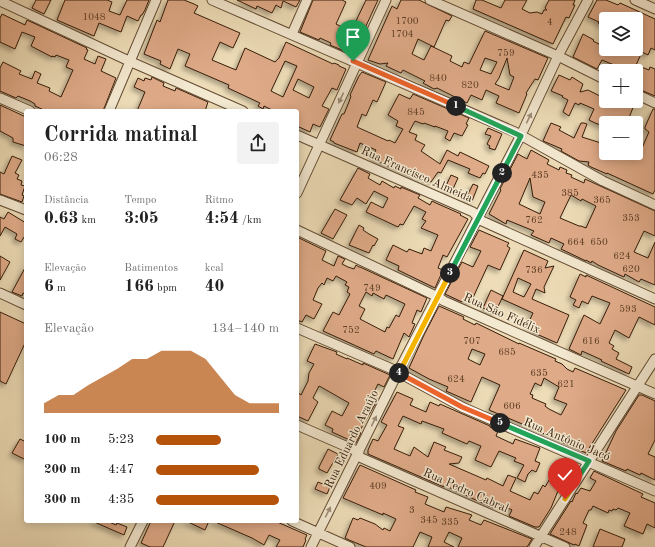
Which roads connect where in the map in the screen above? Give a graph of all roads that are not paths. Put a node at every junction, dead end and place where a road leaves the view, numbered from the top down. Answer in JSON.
{"nodes":[{"id":1,"x":156,"y":0,"type":"edge"},
{"id":2,"x":212,"y":0,"type":"edge"},
{"id":3,"x":307,"y":0,"type":"edge"},
{"id":4,"x":386,"y":0,"type":"edge"},
{"id":5,"x":430,"y":0,"type":"edge"},
{"id":6,"x":588,"y":0,"type":"edge"},
{"id":7,"x":635,"y":0,"type":"edge"},
{"id":8,"x":0,"y":1,"type":"edge"},
{"id":9,"x":655,"y":9,"type":"edge"},
{"id":10,"x":292,"y":34,"type":"junction"},
{"id":11,"x":558,"y":56,"type":"junction"},
{"id":12,"x":129,"y":61,"type":"junction"},
{"id":13,"x":357,"y":62,"type":"junction"},
{"id":14,"x":599,"y":76,"type":"edge"},
{"id":15,"x":643,"y":97,"type":"edge"},
{"id":16,"x":0,"y":98,"type":"edge"},
{"id":17,"x":655,"y":103,"type":"edge"},
{"id":18,"x":25,"y":109,"type":"edge"},
{"id":19,"x":110,"y":109,"type":"edge"},
{"id":20,"x":238,"y":109,"type":"edge"},
{"id":21,"x":299,"y":136,"type":"edge"},
{"id":22,"x":521,"y":136,"type":"junction"},
{"id":23,"x":320,"y":144,"type":"junction"},
{"id":24,"x":299,"y":189,"type":"edge"},
{"id":25,"x":0,"y":200,"type":"edge"},
{"id":26,"x":655,"y":205,"type":"edge"},
{"id":27,"x":24,"y":209,"type":"edge"},
{"id":28,"x":479,"y":218,"type":"junction"},
{"id":29,"x":299,"y":231,"type":"edge"},
{"id":30,"x":0,"y":293,"type":"edge"},
{"id":31,"x":438,"y":297,"type":"junction"},
{"id":32,"x":655,"y":299,"type":"edge"},
{"id":33,"x":24,"y":304,"type":"edge"},
{"id":34,"x":299,"y":329,"type":"edge"},
{"id":35,"x":655,"y":359,"type":"edge"},
{"id":36,"x":398,"y":372,"type":"junction"},
{"id":37,"x":637,"y":386,"type":"junction"},
{"id":38,"x":655,"y":394,"type":"edge"},
{"id":39,"x":299,"y":426,"type":"edge"},
{"id":40,"x":358,"y":454,"type":"junction"},
{"id":41,"x":589,"y":461,"type":"junction"},
{"id":42,"x":655,"y":491,"type":"edge"},
{"id":43,"x":142,"y":523,"type":"edge"},
{"id":44,"x":296,"y":523,"type":"edge"},
{"id":45,"x":318,"y":533,"type":"junction"},
{"id":46,"x":541,"y":536,"type":"junction"},
{"id":47,"x":132,"y":546,"type":"edge"},
{"id":48,"x":311,"y":547,"type":"edge"},
{"id":49,"x":350,"y":547,"type":"edge"},
{"id":50,"x":534,"y":547,"type":"edge"},
{"id":51,"x":565,"y":547,"type":"edge"}],
"edges":[{"from":1,"to":12,"type":"street"},
{"from":2,"to":10,"type":"street"},
{"from":3,"to":10,"type":"street"},
{"from":4,"to":13,"type":"street"},
{"from":5,"to":11,"type":"street"},
{"from":6,"to":11,"type":"street","name":"Rua Eduardo Araújo"},
{"from":7,"to":9,"type":"street"},
{"from":8,"to":12,"type":"street"},
{"from":10,"to":13,"type":"street"},
{"from":11,"to":14,"type":"street"},
{"from":22,"to":11,"type":"street","name":"Rua Eduardo Araújo","one_way":true},
{"from":12,"to":19,"type":"street"},
{"from":12,"to":20,"type":"street"},
{"from":13,"to":22,"type":"street"},
{"from":13,"to":23,"type":"street","one_way":true},
{"from":15,"to":17,"type":"street"},
{"from":16,"to":18,"type":"street"},
{"from":21,"to":23,"type":"street","name":"Rua Francisco Almeida"},
{"from":22,"to":26,"type":"street"},
{"from":22,"to":28,"type":"street","name":"Rua Eduardo Araújo"},
{"from":23,"to":24,"type":"street"},
{"from":23,"to":28,"type":"street","name":"Rua Francisco Almeida"},
{"from":25,"to":27,"type":"street"},
{"from":28,"to":31,"type":"street","name":"Rua Eduardo Araújo"},
{"from":28,"to":32,"type":"street","name":"Rua Francisco Almeida"},
{"from":29,"to":31,"type":"street","name":"Rua São Fidélix"},
{"from":30,"to":33,"type":"street"},
{"from":31,"to":36,"type":"street","name":"Rua Eduardo Araújo"},
{"from":31,"to":37,"type":"street","name":"Rua São Fidélix"},
{"from":34,"to":36,"type":"street","name":"Rua Antônio Jacó"},
{"from":35,"to":37,"type":"street"},
{"from":40,"to":36,"type":"street","name":"Rua Eduardo Araújo","one_way":true},
{"from":36,"to":41,"type":"street","name":"Rua Antônio Jacó"},
{"from":37,"to":38,"type":"street","name":"Rua São Fidélix"},
{"from":37,"to":41,"type":"street"},
{"from":39,"to":40,"type":"street","name":"Rua Pedro Cabral"},
{"from":45,"to":40,"type":"street","name":"Rua Eduardo Araújo","one_way":true},
{"from":40,"to":46,"type":"street","name":"Rua Pedro Cabral"},
{"from":41,"to":42,"type":"street","name":"Rua Antônio Jacó"},
{"from":41,"to":46,"type":"street"},
{"from":43,"to":47,"type":"street"},
{"from":44,"to":45,"type":"street"},
{"from":45,"to":48,"type":"street","name":"Rua Eduardo Araújo"},
{"from":45,"to":49,"type":"street"},
{"from":46,"to":50,"type":"street"},
{"from":46,"to":51,"type":"street","name":"Rua Pedro Cabral"}]}
